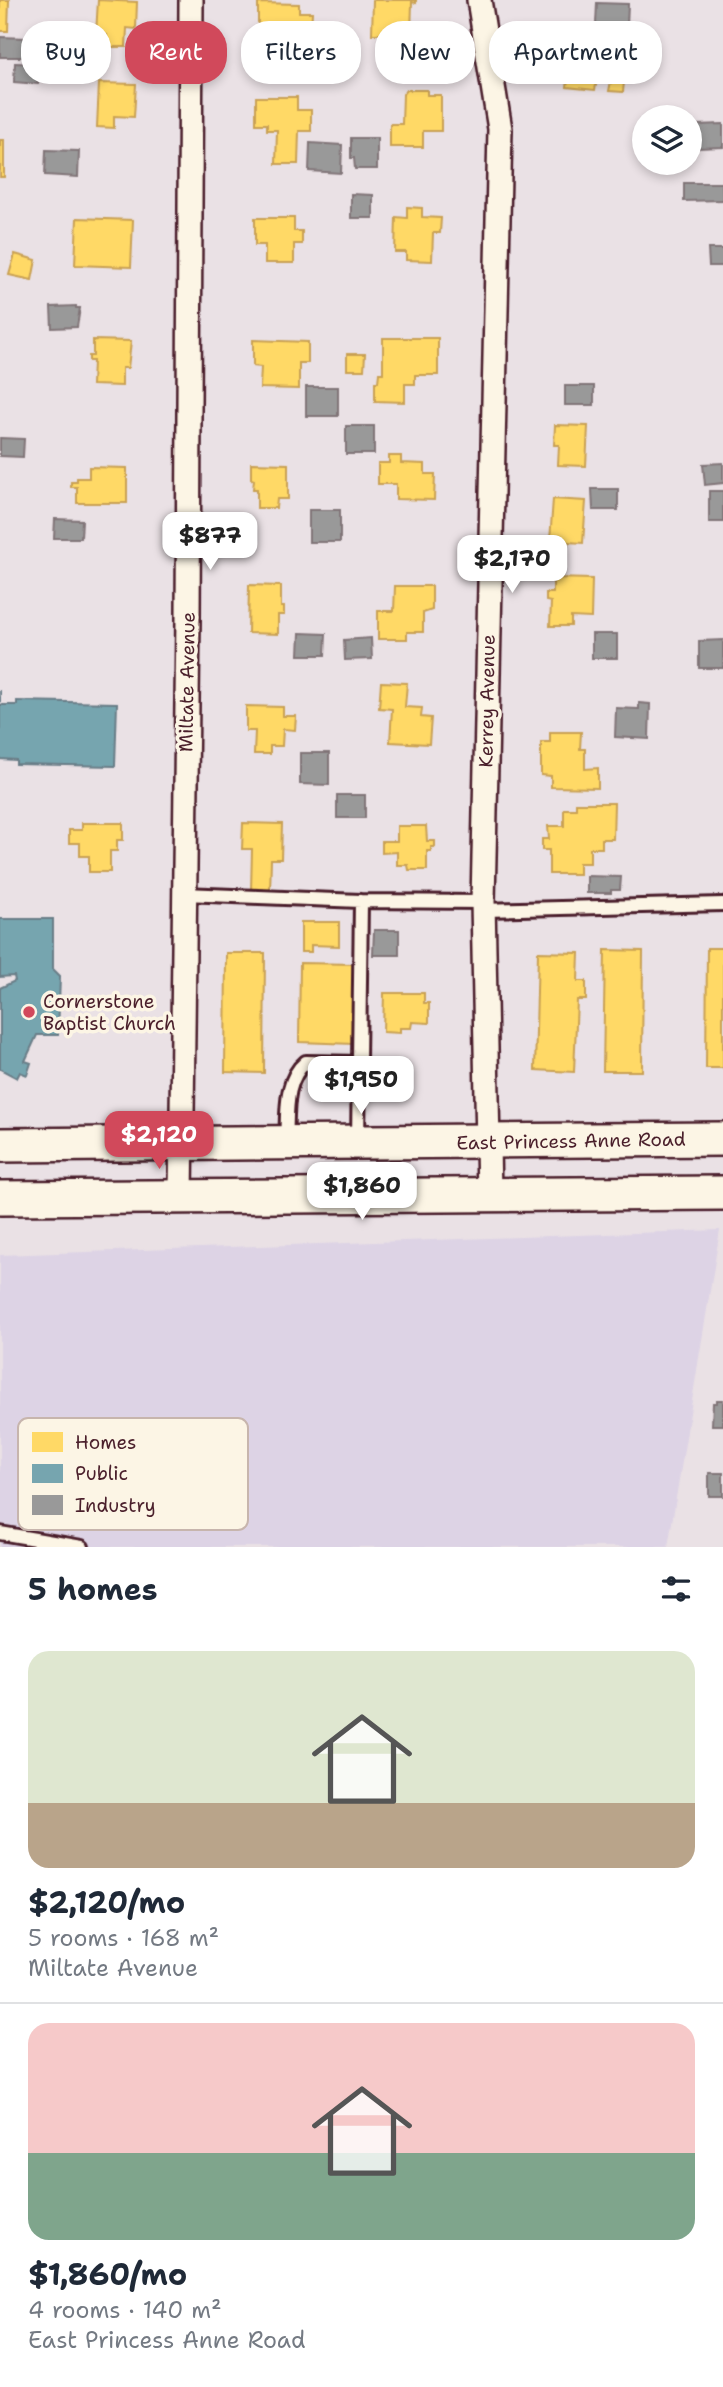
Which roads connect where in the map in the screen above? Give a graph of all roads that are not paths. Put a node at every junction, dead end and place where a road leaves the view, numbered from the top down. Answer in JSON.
{"nodes":[{"id":1,"x":191,"y":0,"type":"edge"},
{"id":2,"x":479,"y":0,"type":"edge"},
{"id":3,"x":184,"y":894,"type":"junction"},
{"id":4,"x":361,"y":901,"type":"junction"},
{"id":5,"x":723,"y":904,"type":"edge"},
{"id":6,"x":483,"y":906,"type":"junction"},
{"id":7,"x":359,"y":1063,"type":"junction"},
{"id":8,"x":723,"y":1139,"type":"edge"},
{"id":9,"x":489,"y":1142,"type":"junction"},
{"id":10,"x":286,"y":1143,"type":"junction"},
{"id":11,"x":358,"y":1143,"type":"junction"},
{"id":12,"x":180,"y":1144,"type":"junction"},
{"id":13,"x":0,"y":1145,"type":"edge"},
{"id":14,"x":723,"y":1193,"type":"edge"},
{"id":15,"x":489,"y":1194,"type":"junction"},
{"id":16,"x":181,"y":1197,"type":"junction"},
{"id":17,"x":0,"y":1198,"type":"edge"},
{"id":18,"x":0,"y":1533,"type":"edge"},
{"id":19,"x":82,"y":1547,"type":"edge"}],
"edges":[{"from":1,"to":3,"type":"street","name":"Miltate Avenue"},
{"from":2,"to":6,"type":"street","name":"Kerrey Avenue"},
{"from":3,"to":4,"type":"lane"},
{"from":3,"to":12,"type":"street","name":"Miltate Avenue"},
{"from":4,"to":6,"type":"lane"},
{"from":4,"to":7,"type":"lane"},
{"from":5,"to":6,"type":"lane"},
{"from":6,"to":9,"type":"street","name":"Kerrey Avenue"},
{"from":7,"to":10,"type":"lane"},
{"from":7,"to":11,"type":"lane"},
{"from":8,"to":9,"type":"main road","name":"East Princess Anne Road"},
{"from":9,"to":11,"type":"main road","name":"East Princess Anne Road"},
{"from":9,"to":15,"type":"street","name":"Kerrey Avenue"},
{"from":10,"to":11,"type":"main road","name":"East Princess Anne Road"},
{"from":10,"to":12,"type":"main road","name":"East Princess Anne Road"},
{"from":12,"to":13,"type":"main road","name":"East Princess Anne Road"},
{"from":12,"to":16,"type":"street","name":"Miltate Avenue"},
{"from":14,"to":15,"type":"main road"},
{"from":15,"to":16,"type":"main road"},
{"from":16,"to":17,"type":"main road"},
{"from":18,"to":19,"type":"lane"}]}
